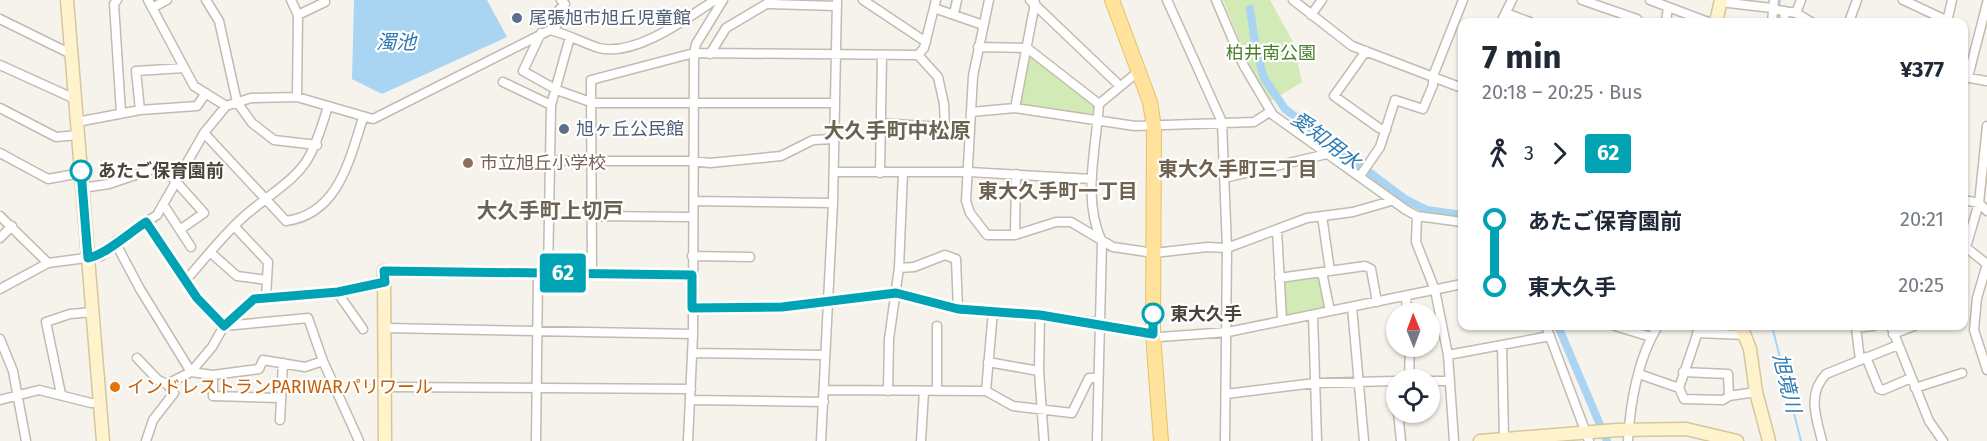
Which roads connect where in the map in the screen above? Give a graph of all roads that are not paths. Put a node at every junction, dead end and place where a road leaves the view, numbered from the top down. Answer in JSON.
{"nodes":[{"id":1,"x":67,"y":0,"type":"edge"},
{"id":2,"x":117,"y":0,"type":"edge"},
{"id":3,"x":166,"y":0,"type":"edge"},
{"id":4,"x":207,"y":0,"type":"edge"},
{"id":5,"x":291,"y":0,"type":"edge"},
{"id":6,"x":561,"y":0,"type":"edge"},
{"id":7,"x":715,"y":0,"type":"edge"},
{"id":8,"x":723,"y":0,"type":"edge"},
{"id":9,"x":862,"y":0,"type":"edge"},
{"id":10,"x":957,"y":0,"type":"edge"},
{"id":11,"x":989,"y":0,"type":"edge"},
{"id":12,"x":1112,"y":0,"type":"edge"},
{"id":13,"x":1167,"y":0,"type":"edge"},
{"id":14,"x":1216,"y":0,"type":"edge"},
{"id":15,"x":1293,"y":0,"type":"edge"},
{"id":16,"x":1322,"y":0,"type":"edge"},
{"id":17,"x":1463,"y":0,"type":"edge"},
{"id":18,"x":1582,"y":0,"type":"edge"},
{"id":19,"x":1650,"y":0,"type":"edge"},
{"id":20,"x":1801,"y":0,"type":"edge"},
{"id":21,"x":1857,"y":0,"type":"edge"},
{"id":22,"x":1903,"y":0,"type":"edge"},
{"id":23,"x":1952,"y":0,"type":"edge"},
{"id":24,"x":1034,"y":1,"type":"edge"},
{"id":25,"x":1509,"y":1,"type":"edge"},
{"id":26,"x":1720,"y":1,"type":"edge"},
{"id":27,"x":325,"y":2,"type":"dead end"},
{"id":28,"x":771,"y":2,"type":"edge"},
{"id":29,"x":837,"y":3,"type":"edge"},
{"id":30,"x":1987,"y":3,"type":"edge"},
{"id":31,"x":150,"y":4,"type":"edge"},
{"id":32,"x":935,"y":4,"type":"edge"},
{"id":33,"x":1668,"y":7,"type":"junction"},
{"id":34,"x":1777,"y":8,"type":"edge"},
{"id":35,"x":1506,"y":13,"type":"junction"},
{"id":36,"x":1796,"y":13,"type":"junction"},
{"id":37,"x":954,"y":14,"type":"junction"},
{"id":38,"x":298,"y":15,"type":"junction"},
{"id":39,"x":1311,"y":15,"type":"junction"},
{"id":40,"x":1503,"y":18,"type":"edge"},
{"id":41,"x":1519,"y":18,"type":"edge"},
{"id":42,"x":1635,"y":18,"type":"edge"},
{"id":43,"x":1667,"y":18,"type":"edge"},
{"id":44,"x":1697,"y":18,"type":"edge"},
{"id":45,"x":1717,"y":18,"type":"edge"},
{"id":46,"x":1804,"y":18,"type":"edge"},
{"id":47,"x":1850,"y":18,"type":"edge"},
{"id":48,"x":1940,"y":18,"type":"edge"},
{"id":49,"x":1949,"y":18,"type":"edge"},
{"id":50,"x":0,"y":19,"type":"edge"},
{"id":51,"x":983,"y":25,"type":"junction"},
{"id":52,"x":555,"y":31,"type":"junction"},
{"id":53,"x":541,"y":33,"type":"junction"},
{"id":54,"x":570,"y":37,"type":"junction"},
{"id":55,"x":926,"y":42,"type":"junction"},
{"id":56,"x":978,"y":48,"type":"junction"},
{"id":57,"x":1027,"y":48,"type":"junction"},
{"id":58,"x":1366,"y":51,"type":"junction"},
{"id":59,"x":71,"y":54,"type":"junction"},
{"id":60,"x":694,"y":54,"type":"junction"},
{"id":61,"x":710,"y":54,"type":"junction"},
{"id":62,"x":836,"y":54,"type":"junction"},
{"id":63,"x":882,"y":55,"type":"junction"},
{"id":64,"x":918,"y":55,"type":"junction"},
{"id":65,"x":0,"y":65,"type":"edge"},
{"id":66,"x":184,"y":68,"type":"junction"},
{"id":67,"x":1968,"y":70,"type":"edge"},
{"id":68,"x":1139,"y":71,"type":"junction"},
{"id":69,"x":1433,"y":76,"type":"junction"},
{"id":70,"x":1968,"y":77,"type":"edge"},
{"id":71,"x":1987,"y":81,"type":"edge"},
{"id":72,"x":503,"y":82,"type":"dead end"},
{"id":73,"x":1120,"y":86,"type":"junction"},
{"id":74,"x":1458,"y":86,"type":"edge"},
{"id":75,"x":558,"y":90,"type":"junction"},
{"id":76,"x":206,"y":93,"type":"junction"},
{"id":77,"x":297,"y":97,"type":"junction"},
{"id":78,"x":75,"y":99,"type":"junction"},
{"id":79,"x":237,"y":102,"type":"junction"},
{"id":80,"x":593,"y":103,"type":"junction"},
{"id":81,"x":694,"y":103,"type":"junction"},
{"id":82,"x":835,"y":103,"type":"junction"},
{"id":83,"x":1099,"y":104,"type":"junction"},
{"id":84,"x":328,"y":105,"type":"junction"},
{"id":85,"x":551,"y":105,"type":"junction"},
{"id":86,"x":226,"y":106,"type":"junction"},
{"id":87,"x":0,"y":108,"type":"edge"},
{"id":88,"x":1015,"y":108,"type":"junction"},
{"id":89,"x":140,"y":110,"type":"junction"},
{"id":90,"x":1271,"y":111,"type":"junction"},
{"id":91,"x":971,"y":112,"type":"junction"},
{"id":92,"x":122,"y":113,"type":"junction"},
{"id":93,"x":363,"y":118,"type":"junction"},
{"id":94,"x":1098,"y":121,"type":"junction"},
{"id":95,"x":1222,"y":122,"type":"junction"},
{"id":96,"x":880,"y":123,"type":"junction"},
{"id":97,"x":1987,"y":126,"type":"edge"},
{"id":98,"x":1154,"y":127,"type":"junction"},
{"id":99,"x":77,"y":129,"type":"junction"},
{"id":100,"x":945,"y":129,"type":"junction"},
{"id":101,"x":969,"y":129,"type":"junction"},
{"id":102,"x":1386,"y":130,"type":"junction"},
{"id":103,"x":204,"y":134,"type":"junction"},
{"id":104,"x":834,"y":139,"type":"junction"},
{"id":105,"x":317,"y":145,"type":"junction"},
{"id":106,"x":0,"y":153,"type":"edge"},
{"id":107,"x":1327,"y":154,"type":"junction"},
{"id":108,"x":1986,"y":157,"type":"edge"},
{"id":109,"x":591,"y":159,"type":"junction"},
{"id":110,"x":692,"y":160,"type":"junction"},
{"id":111,"x":551,"y":161,"type":"junction"},
{"id":112,"x":834,"y":172,"type":"junction"},
{"id":113,"x":903,"y":172,"type":"junction"},
{"id":114,"x":969,"y":172,"type":"junction"},
{"id":115,"x":81,"y":173,"type":"junction"},
{"id":116,"x":880,"y":173,"type":"junction"},
{"id":117,"x":1016,"y":174,"type":"junction"},
{"id":118,"x":1360,"y":176,"type":"junction"},
{"id":119,"x":1224,"y":178,"type":"junction"},
{"id":120,"x":176,"y":179,"type":"junction"},
{"id":121,"x":1092,"y":179,"type":"junction"},
{"id":122,"x":82,"y":188,"type":"junction"},
{"id":123,"x":266,"y":201,"type":"junction"},
{"id":124,"x":694,"y":201,"type":"junction"},
{"id":125,"x":1391,"y":201,"type":"junction"},
{"id":126,"x":1968,"y":201,"type":"edge"},
{"id":127,"x":833,"y":203,"type":"junction"},
{"id":128,"x":1979,"y":203,"type":"junction"},
{"id":129,"x":163,"y":204,"type":"junction"},
{"id":130,"x":1987,"y":211,"type":"edge"},
{"id":131,"x":0,"y":216,"type":"edge"},
{"id":132,"x":591,"y":216,"type":"junction"},
{"id":133,"x":1322,"y":216,"type":"junction"},
{"id":134,"x":1417,"y":216,"type":"junction"},
{"id":135,"x":693,"y":217,"type":"junction"},
{"id":136,"x":1458,"y":221,"type":"edge"},
{"id":137,"x":146,"y":222,"type":"junction"},
{"id":138,"x":12,"y":226,"type":"junction"},
{"id":139,"x":235,"y":227,"type":"junction"},
{"id":140,"x":181,"y":229,"type":"junction"},
{"id":141,"x":1276,"y":230,"type":"junction"},
{"id":142,"x":1015,"y":235,"type":"junction"},
{"id":143,"x":0,"y":238,"type":"edge"},
{"id":144,"x":1968,"y":238,"type":"edge"},
{"id":145,"x":115,"y":242,"type":"junction"},
{"id":146,"x":1102,"y":242,"type":"junction"},
{"id":147,"x":191,"y":247,"type":"dead end"},
{"id":148,"x":1227,"y":248,"type":"junction"},
{"id":149,"x":1968,"y":249,"type":"edge"},
{"id":150,"x":212,"y":253,"type":"junction"},
{"id":151,"x":1154,"y":253,"type":"junction"},
{"id":152,"x":693,"y":256,"type":"junction"},
{"id":153,"x":750,"y":257,"type":"dead end"},
{"id":154,"x":88,"y":258,"type":"junction"},
{"id":155,"x":48,"y":263,"type":"junction"},
{"id":156,"x":1987,"y":264,"type":"edge"},
{"id":157,"x":899,"y":268,"type":"junction"},
{"id":158,"x":1326,"y":272,"type":"junction"},
{"id":159,"x":591,"y":273,"type":"junction"},
{"id":160,"x":538,"y":274,"type":"junction"},
{"id":161,"x":548,"y":274,"type":"junction"},
{"id":162,"x":692,"y":275,"type":"junction"},
{"id":163,"x":385,"y":277,"type":"junction"},
{"id":164,"x":1279,"y":278,"type":"junction"},
{"id":165,"x":267,"y":280,"type":"junction"},
{"id":166,"x":185,"y":281,"type":"junction"},
{"id":167,"x":1458,"y":285,"type":"edge"},
{"id":168,"x":0,"y":289,"type":"edge"},
{"id":169,"x":1435,"y":290,"type":"junction"},
{"id":170,"x":338,"y":292,"type":"junction"},
{"id":171,"x":896,"y":293,"type":"junction"},
{"id":172,"x":1406,"y":296,"type":"junction"},
{"id":173,"x":266,"y":298,"type":"junction"},
{"id":174,"x":829,"y":299,"type":"junction"},
{"id":175,"x":1377,"y":302,"type":"junction"},
{"id":176,"x":1406,"y":303,"type":"edge"},
{"id":177,"x":1352,"y":307,"type":"junction"},
{"id":178,"x":692,"y":308,"type":"junction"},
{"id":179,"x":958,"y":309,"type":"junction"},
{"id":180,"x":993,"y":311,"type":"junction"},
{"id":181,"x":1330,"y":311,"type":"junction"},
{"id":182,"x":93,"y":312,"type":"junction"},
{"id":183,"x":1040,"y":315,"type":"junction"},
{"id":184,"x":1313,"y":315,"type":"junction"},
{"id":185,"x":1282,"y":320,"type":"junction"},
{"id":186,"x":1101,"y":324,"type":"junction"},
{"id":187,"x":224,"y":326,"type":"junction"},
{"id":188,"x":937,"y":327,"type":"dead end"},
{"id":189,"x":386,"y":328,"type":"junction"},
{"id":190,"x":363,"y":329,"type":"dead end"},
{"id":191,"x":537,"y":330,"type":"junction"},
{"id":192,"x":1548,"y":330,"type":"edge"},
{"id":193,"x":1627,"y":330,"type":"edge"},
{"id":194,"x":1655,"y":330,"type":"edge"},
{"id":195,"x":1698,"y":330,"type":"edge"},
{"id":196,"x":1744,"y":330,"type":"edge"},
{"id":197,"x":1856,"y":330,"type":"edge"},
{"id":198,"x":1892,"y":330,"type":"edge"},
{"id":199,"x":1228,"y":332,"type":"junction"},
{"id":200,"x":693,"y":334,"type":"junction"},
{"id":201,"x":1153,"y":334,"type":"junction"},
{"id":202,"x":1550,"y":336,"type":"junction"},
{"id":203,"x":1651,"y":337,"type":"junction"},
{"id":204,"x":0,"y":339,"type":"edge"},
{"id":205,"x":1502,"y":345,"type":"junction"},
{"id":206,"x":1898,"y":345,"type":"junction"},
{"id":207,"x":692,"y":352,"type":"junction"},
{"id":208,"x":824,"y":355,"type":"junction"},
{"id":209,"x":1448,"y":355,"type":"junction"},
{"id":210,"x":137,"y":358,"type":"dead end"},
{"id":211,"x":1863,"y":358,"type":"junction"},
{"id":212,"x":323,"y":361,"type":"junction"},
{"id":213,"x":988,"y":362,"type":"junction"},
{"id":214,"x":283,"y":363,"type":"junction"},
{"id":215,"x":1987,"y":370,"type":"edge"},
{"id":216,"x":1039,"y":371,"type":"junction"},
{"id":217,"x":191,"y":372,"type":"junction"},
{"id":218,"x":1683,"y":372,"type":"junction"},
{"id":219,"x":1962,"y":373,"type":"dead end"},
{"id":220,"x":1639,"y":374,"type":"junction"},
{"id":221,"x":213,"y":375,"type":"junction"},
{"id":222,"x":1098,"y":378,"type":"junction"},
{"id":223,"x":1911,"y":378,"type":"junction"},
{"id":224,"x":1386,"y":381,"type":"edge"},
{"id":225,"x":1440,"y":381,"type":"edge"},
{"id":226,"x":1450,"y":381,"type":"junction"},
{"id":227,"x":1357,"y":382,"type":"junction"},
{"id":228,"x":167,"y":384,"type":"junction"},
{"id":229,"x":1315,"y":384,"type":"junction"},
{"id":230,"x":386,"y":387,"type":"junction"},
{"id":231,"x":537,"y":388,"type":"junction"},
{"id":232,"x":1679,"y":388,"type":"junction"},
{"id":233,"x":1915,"y":388,"type":"junction"},
{"id":234,"x":691,"y":389,"type":"junction"},
{"id":235,"x":824,"y":390,"type":"junction"},
{"id":236,"x":888,"y":391,"type":"junction"},
{"id":237,"x":924,"y":391,"type":"junction"},
{"id":238,"x":937,"y":391,"type":"junction"},
{"id":239,"x":986,"y":391,"type":"junction"},
{"id":240,"x":1756,"y":392,"type":"junction"},
{"id":241,"x":61,"y":394,"type":"junction"},
{"id":242,"x":1226,"y":394,"type":"junction"},
{"id":243,"x":1729,"y":396,"type":"junction"},
{"id":244,"x":17,"y":397,"type":"junction"},
{"id":245,"x":280,"y":398,"type":"junction"},
{"id":246,"x":0,"y":400,"type":"edge"},
{"id":247,"x":690,"y":400,"type":"junction"},
{"id":248,"x":824,"y":402,"type":"junction"},
{"id":249,"x":101,"y":403,"type":"junction"},
{"id":250,"x":1043,"y":408,"type":"junction"},
{"id":251,"x":280,"y":420,"type":"dead end"},
{"id":252,"x":1399,"y":423,"type":"edge"},
{"id":253,"x":1624,"y":434,"type":"edge"},
{"id":254,"x":1589,"y":435,"type":"edge"},
{"id":255,"x":1504,"y":439,"type":"junction"},
{"id":256,"x":1532,"y":439,"type":"edge"},
{"id":257,"x":26,"y":441,"type":"edge"},
{"id":258,"x":103,"y":441,"type":"edge"},
{"id":259,"x":146,"y":441,"type":"edge"},
{"id":260,"x":359,"y":441,"type":"edge"},
{"id":261,"x":385,"y":441,"type":"edge"},
{"id":262,"x":536,"y":441,"type":"edge"},
{"id":263,"x":688,"y":441,"type":"edge"},
{"id":264,"x":821,"y":441,"type":"edge"},
{"id":265,"x":921,"y":441,"type":"edge"},
{"id":266,"x":1044,"y":441,"type":"edge"},
{"id":267,"x":1097,"y":441,"type":"edge"},
{"id":268,"x":1161,"y":441,"type":"edge"},
{"id":269,"x":1226,"y":441,"type":"edge"},
{"id":270,"x":1317,"y":441,"type":"edge"},
{"id":271,"x":1364,"y":441,"type":"edge"},
{"id":272,"x":1401,"y":441,"type":"edge"},
{"id":273,"x":1454,"y":441,"type":"edge"},
{"id":274,"x":1480,"y":441,"type":"edge"},
{"id":275,"x":1737,"y":441,"type":"edge"},
{"id":276,"x":1769,"y":441,"type":"edge"},
{"id":277,"x":1822,"y":441,"type":"edge"},
{"id":278,"x":1943,"y":441,"type":"edge"}],
"edges":[{"from":1,"to":59,"type":"street"},
{"from":2,"to":92,"type":"street"},
{"from":3,"to":31,"type":"street"},
{"from":4,"to":79,"type":"street"},
{"from":5,"to":38,"type":"street"},
{"from":6,"to":52,"type":"street"},
{"from":7,"to":54,"type":"street"},
{"from":8,"to":60,"type":"street"},
{"from":9,"to":55,"type":"street"},
{"from":10,"to":37,"type":"street"},
{"from":11,"to":51,"type":"street"},
{"from":12,"to":68,"type":"main road"},
{"from":13,"to":95,"type":"street"},
{"from":14,"to":90,"type":"street"},
{"from":15,"to":39,"type":"street"},
{"from":16,"to":39,"type":"street"},
{"from":17,"to":69,"type":"street"},
{"from":18,"to":42,"type":"street"},
{"from":19,"to":33,"type":"street"},
{"from":20,"to":36,"type":"street"},
{"from":21,"to":47,"type":"street"},
{"from":22,"to":48,"type":"street"},
{"from":23,"to":49,"type":"street"},
{"from":24,"to":57,"type":"street"},
{"from":24,"to":73,"type":"street"},
{"from":25,"to":35,"type":"street"},
{"from":26,"to":34,"type":"street"},
{"from":26,"to":45,"type":"street"},
{"from":27,"to":38,"type":"street"},
{"from":28,"to":29,"type":"street"},
{"from":28,"to":61,"type":"street"},
{"from":29,"to":62,"type":"street"},
{"from":30,"to":67,"type":"street"},
{"from":31,"to":66,"type":"street"},
{"from":32,"to":37,"type":"street"},
{"from":32,"to":55,"type":"street"},
{"from":33,"to":43,"type":"street"},
{"from":33,"to":44,"type":"street"},
{"from":34,"to":36,"type":"street"},
{"from":35,"to":40,"type":"street"},
{"from":35,"to":41,"type":"street"},
{"from":36,"to":46,"type":"street"},
{"from":37,"to":51,"type":"street"},
{"from":38,"to":77,"type":"street"},
{"from":39,"to":58,"type":"street"},
{"from":50,"to":59,"type":"street"},
{"from":51,"to":56,"type":"street"},
{"from":52,"to":53,"type":"street"},
{"from":52,"to":54,"type":"street"},
{"from":53,"to":75,"type":"street"},
{"from":53,"to":93,"type":"street"},
{"from":54,"to":75,"type":"street"},
{"from":55,"to":64,"type":"street"},
{"from":56,"to":57,"type":"street"},
{"from":56,"to":91,"type":"street"},
{"from":57,"to":83,"type":"street"},
{"from":57,"to":88,"type":"street"},
{"from":58,"to":69,"type":"street"},
{"from":58,"to":102,"type":"street"},
{"from":59,"to":78,"type":"street"},
{"from":60,"to":61,"type":"street"},
{"from":60,"to":80,"type":"street"},
{"from":60,"to":81,"type":"street"},
{"from":61,"to":62,"type":"street"},
{"from":62,"to":63,"type":"street"},
{"from":62,"to":82,"type":"street"},
{"from":63,"to":64,"type":"street"},
{"from":63,"to":96,"type":"street"},
{"from":64,"to":100,"type":"street"},
{"from":65,"to":78,"type":"street"},
{"from":66,"to":76,"type":"street"},
{"from":66,"to":89,"type":"street"},
{"from":68,"to":73,"type":"street"},
{"from":68,"to":98,"type":"main road"},
{"from":69,"to":74,"type":"street"},
{"from":69,"to":102,"type":"street"},
{"from":70,"to":71,"type":"street"},
{"from":72,"to":85,"type":"street"},
{"from":73,"to":83,"type":"street"},
{"from":75,"to":80,"type":"street"},
{"from":75,"to":85,"type":"street"},
{"from":76,"to":86,"type":"street"},
{"from":76,"to":89,"type":"street"},
{"from":77,"to":79,"type":"street"},
{"from":77,"to":84,"type":"street"},
{"from":78,"to":99,"type":"street"},
{"from":79,"to":86,"type":"street"},
{"from":79,"to":105,"type":"street"},
{"from":80,"to":81,"type":"street"},
{"from":80,"to":109,"type":"street"},
{"from":81,"to":82,"type":"street"},
{"from":81,"to":110,"type":"street"},
{"from":82,"to":104,"type":"street"},
{"from":83,"to":94,"type":"street"},
{"from":84,"to":93,"type":"street"},
{"from":84,"to":105,"type":"street"},
{"from":85,"to":111,"type":"street"},
{"from":86,"to":103,"type":"street"},
{"from":87,"to":99,"type":"street"},
{"from":88,"to":91,"type":"street"},
{"from":88,"to":94,"type":"street"},
{"from":89,"to":92,"type":"street"},
{"from":90,"to":95,"type":"street"},
{"from":90,"to":107,"type":"street"},
{"from":91,"to":101,"type":"street"},
{"from":92,"to":99,"type":"street"},
{"from":93,"to":123,"type":"street"},
{"from":94,"to":98,"type":"street"},
{"from":94,"to":121,"type":"street"},
{"from":95,"to":98,"type":"street"},
{"from":95,"to":119,"type":"street"},
{"from":96,"to":100,"type":"street"},
{"from":96,"to":116,"type":"street"},
{"from":97,"to":108,"type":"street"},
{"from":98,"to":151,"type":"main road"},
{"from":99,"to":115,"type":"street"},
{"from":100,"to":101,"type":"street"},
{"from":101,"to":114,"type":"street"},
{"from":102,"to":118,"type":"street"},
{"from":103,"to":120,"type":"street"},
{"from":103,"to":123,"type":"street"},
{"from":104,"to":110,"type":"street"},
{"from":104,"to":112,"type":"street"},
{"from":105,"to":123,"type":"street"},
{"from":106,"to":115,"type":"street"},
{"from":107,"to":118,"type":"street"},
{"from":107,"to":119,"type":"street"},
{"from":108,"to":128,"type":"street"},
{"from":109,"to":110,"type":"street"},
{"from":109,"to":111,"type":"street"},
{"from":109,"to":132,"type":"street"},
{"from":110,"to":124,"type":"street"},
{"from":111,"to":161,"type":"street"},
{"from":112,"to":116,"type":"street"},
{"from":112,"to":127,"type":"street"},
{"from":113,"to":114,"type":"street"},
{"from":113,"to":116,"type":"street"},
{"from":113,"to":157,"type":"street"},
{"from":114,"to":117,"type":"street"},
{"from":114,"to":142,"type":"street"},
{"from":115,"to":122,"type":"street"},
{"from":117,"to":121,"type":"street"},
{"from":117,"to":142,"type":"street"},
{"from":118,"to":125,"type":"street"},
{"from":119,"to":148,"type":"street"},
{"from":120,"to":122,"type":"street"},
{"from":120,"to":129,"type":"street"},
{"from":120,"to":140,"type":"street"},
{"from":121,"to":146,"type":"street"},
{"from":122,"to":154,"type":"street"},
{"from":123,"to":139,"type":"street"},
{"from":124,"to":127,"type":"street"},
{"from":124,"to":135,"type":"street"},
{"from":125,"to":133,"type":"street"},
{"from":125,"to":134,"type":"street"},
{"from":126,"to":128,"type":"street"},
{"from":127,"to":174,"type":"street"},
{"from":128,"to":130,"type":"street"},
{"from":128,"to":144,"type":"street"},
{"from":129,"to":137,"type":"street"},
{"from":129,"to":140,"type":"street"},
{"from":131,"to":138,"type":"street"},
{"from":132,"to":135,"type":"street"},
{"from":132,"to":159,"type":"street"},
{"from":133,"to":141,"type":"street"},
{"from":133,"to":158,"type":"street"},
{"from":134,"to":136,"type":"street"},
{"from":134,"to":169,"type":"street"},
{"from":135,"to":152,"type":"street"},
{"from":137,"to":145,"type":"street"},
{"from":137,"to":166,"type":"street"},
{"from":138,"to":143,"type":"street"},
{"from":138,"to":155,"type":"street"},
{"from":139,"to":150,"type":"street"},
{"from":139,"to":165,"type":"street"},
{"from":140,"to":147,"type":"street"},
{"from":141,"to":148,"type":"street"},
{"from":141,"to":164,"type":"street"},
{"from":142,"to":146,"type":"street"},
{"from":145,"to":154,"type":"street"},
{"from":145,"to":217,"type":"street"},
{"from":146,"to":151,"type":"street"},
{"from":146,"to":186,"type":"street"},
{"from":148,"to":151,"type":"street"},
{"from":148,"to":199,"type":"street"},
{"from":149,"to":156,"type":"street"},
{"from":150,"to":165,"type":"street"},
{"from":150,"to":166,"type":"street"},
{"from":151,"to":201,"type":"main road"},
{"from":152,"to":153,"type":"street"},
{"from":152,"to":162,"type":"street"},
{"from":154,"to":155,"type":"street"},
{"from":154,"to":182,"type":"street"},
{"from":155,"to":168,"type":"street"},
{"from":156,"to":215,"type":"street"},
{"from":157,"to":171,"type":"street"},
{"from":157,"to":179,"type":"street"},
{"from":158,"to":164,"type":"street"},
{"from":158,"to":175,"type":"street"},
{"from":158,"to":181,"type":"street"},
{"from":159,"to":161,"type":"street"},
{"from":159,"to":162,"type":"street"},
{"from":160,"to":161,"type":"street"},
{"from":160,"to":163,"type":"street"},
{"from":160,"to":191,"type":"street"},
{"from":162,"to":178,"type":"street"},
{"from":163,"to":170,"type":"street"},
{"from":163,"to":189,"type":"street"},
{"from":164,"to":185,"type":"street"},
{"from":165,"to":173,"type":"street"},
{"from":166,"to":187,"type":"street"},
{"from":167,"to":169,"type":"street"},
{"from":169,"to":172,"type":"street"},
{"from":169,"to":209,"type":"street"},
{"from":170,"to":173,"type":"street"},
{"from":170,"to":190,"type":"street"},
{"from":171,"to":174,"type":"street"},
{"from":171,"to":179,"type":"street"},
{"from":171,"to":236,"type":"street"},
{"from":172,"to":175,"type":"street"},
{"from":172,"to":176,"type":"street"},
{"from":173,"to":187,"type":"street"},
{"from":174,"to":178,"type":"street"},
{"from":174,"to":208,"type":"street"},
{"from":175,"to":177,"type":"street"},
{"from":177,"to":181,"type":"street"},
{"from":177,"to":227,"type":"street"},
{"from":178,"to":200,"type":"street"},
{"from":179,"to":180,"type":"street"},
{"from":180,"to":183,"type":"street"},
{"from":180,"to":213,"type":"street"},
{"from":181,"to":184,"type":"street"},
{"from":182,"to":241,"type":"street"},
{"from":182,"to":249,"type":"street"},
{"from":183,"to":186,"type":"street"},
{"from":183,"to":216,"type":"street"},
{"from":184,"to":185,"type":"street"},
{"from":184,"to":229,"type":"street"},
{"from":185,"to":199,"type":"street"},
{"from":186,"to":201,"type":"street"},
{"from":186,"to":222,"type":"street"},
{"from":187,"to":212,"type":"street"},
{"from":187,"to":217,"type":"street"},
{"from":188,"to":238,"type":"street"},
{"from":189,"to":191,"type":"street"},
{"from":189,"to":230,"type":"street"},
{"from":191,"to":200,"type":"street"},
{"from":191,"to":231,"type":"street"},
{"from":192,"to":202,"type":"street"},
{"from":193,"to":203,"type":"street"},
{"from":194,"to":203,"type":"street"},
{"from":195,"to":218,"type":"street"},
{"from":196,"to":240,"type":"street"},
{"from":197,"to":211,"type":"street"},
{"from":198,"to":206,"type":"street"},
{"from":199,"to":201,"type":"street"},
{"from":199,"to":242,"type":"street"},
{"from":200,"to":207,"type":"street"},
{"from":201,"to":268,"type":"main road"},
{"from":202,"to":205,"type":"street"},
{"from":202,"to":254,"type":"street"},
{"from":203,"to":220,"type":"street"},
{"from":204,"to":244,"type":"street"},
{"from":205,"to":209,"type":"street"},
{"from":205,"to":255,"type":"street"},
{"from":206,"to":211,"type":"street"},
{"from":206,"to":223,"type":"street"},
{"from":207,"to":208,"type":"street"},
{"from":207,"to":234,"type":"street"},
{"from":208,"to":235,"type":"street"},
{"from":209,"to":226,"type":"street"},
{"from":210,"to":228,"type":"street"},
{"from":211,"to":223,"type":"street"},
{"from":211,"to":277,"type":"street"},
{"from":212,"to":214,"type":"street"},
{"from":212,"to":260,"type":"street"},
{"from":213,"to":216,"type":"street"},
{"from":213,"to":239,"type":"street"},
{"from":214,"to":221,"type":"street"},
{"from":214,"to":245,"type":"street"},
{"from":216,"to":250,"type":"street"},
{"from":217,"to":221,"type":"street"},
{"from":217,"to":228,"type":"street"},
{"from":218,"to":232,"type":"street"},
{"from":218,"to":243,"type":"street"},
{"from":219,"to":233,"type":"street"},
{"from":220,"to":232,"type":"street"},
{"from":220,"to":253,"type":"street"},
{"from":221,"to":245,"type":"street"},
{"from":222,"to":250,"type":"street"},
{"from":222,"to":267,"type":"street"},
{"from":223,"to":233,"type":"street"},
{"from":224,"to":227,"type":"street"},
{"from":225,"to":226,"type":"street"},
{"from":226,"to":273,"type":"street"},
{"from":227,"to":229,"type":"street"},
{"from":227,"to":271,"type":"street"},
{"from":228,"to":259,"type":"street"},
{"from":229,"to":242,"type":"street"},
{"from":229,"to":270,"type":"street"},
{"from":230,"to":231,"type":"street"},
{"from":230,"to":261,"type":"street"},
{"from":231,"to":234,"type":"street"},
{"from":231,"to":262,"type":"street"},
{"from":232,"to":243,"type":"street"},
{"from":233,"to":278,"type":"street"},
{"from":234,"to":247,"type":"street"},
{"from":235,"to":236,"type":"street"},
{"from":235,"to":248,"type":"street"},
{"from":236,"to":237,"type":"street"},
{"from":237,"to":238,"type":"street"},
{"from":237,"to":265,"type":"street"},
{"from":238,"to":239,"type":"street"},
{"from":239,"to":250,"type":"street"},
{"from":240,"to":243,"type":"street"},
{"from":240,"to":276,"type":"street"},
{"from":241,"to":244,"type":"street"},
{"from":241,"to":249,"type":"street"},
{"from":242,"to":269,"type":"street"},
{"from":244,"to":246,"type":"street"},
{"from":244,"to":257,"type":"street"},
{"from":245,"to":251,"type":"street"},
{"from":247,"to":248,"type":"street"},
{"from":247,"to":263,"type":"street"},
{"from":248,"to":264,"type":"street"},
{"from":249,"to":258,"type":"street"},
{"from":250,"to":266,"type":"street"},
{"from":252,"to":272,"type":"street"},
{"from":253,"to":254,"type":"street"},
{"from":253,"to":275,"type":"street"},
{"from":254,"to":256,"type":"street"},
{"from":255,"to":256,"type":"street"},
{"from":255,"to":274,"type":"street"}]}
